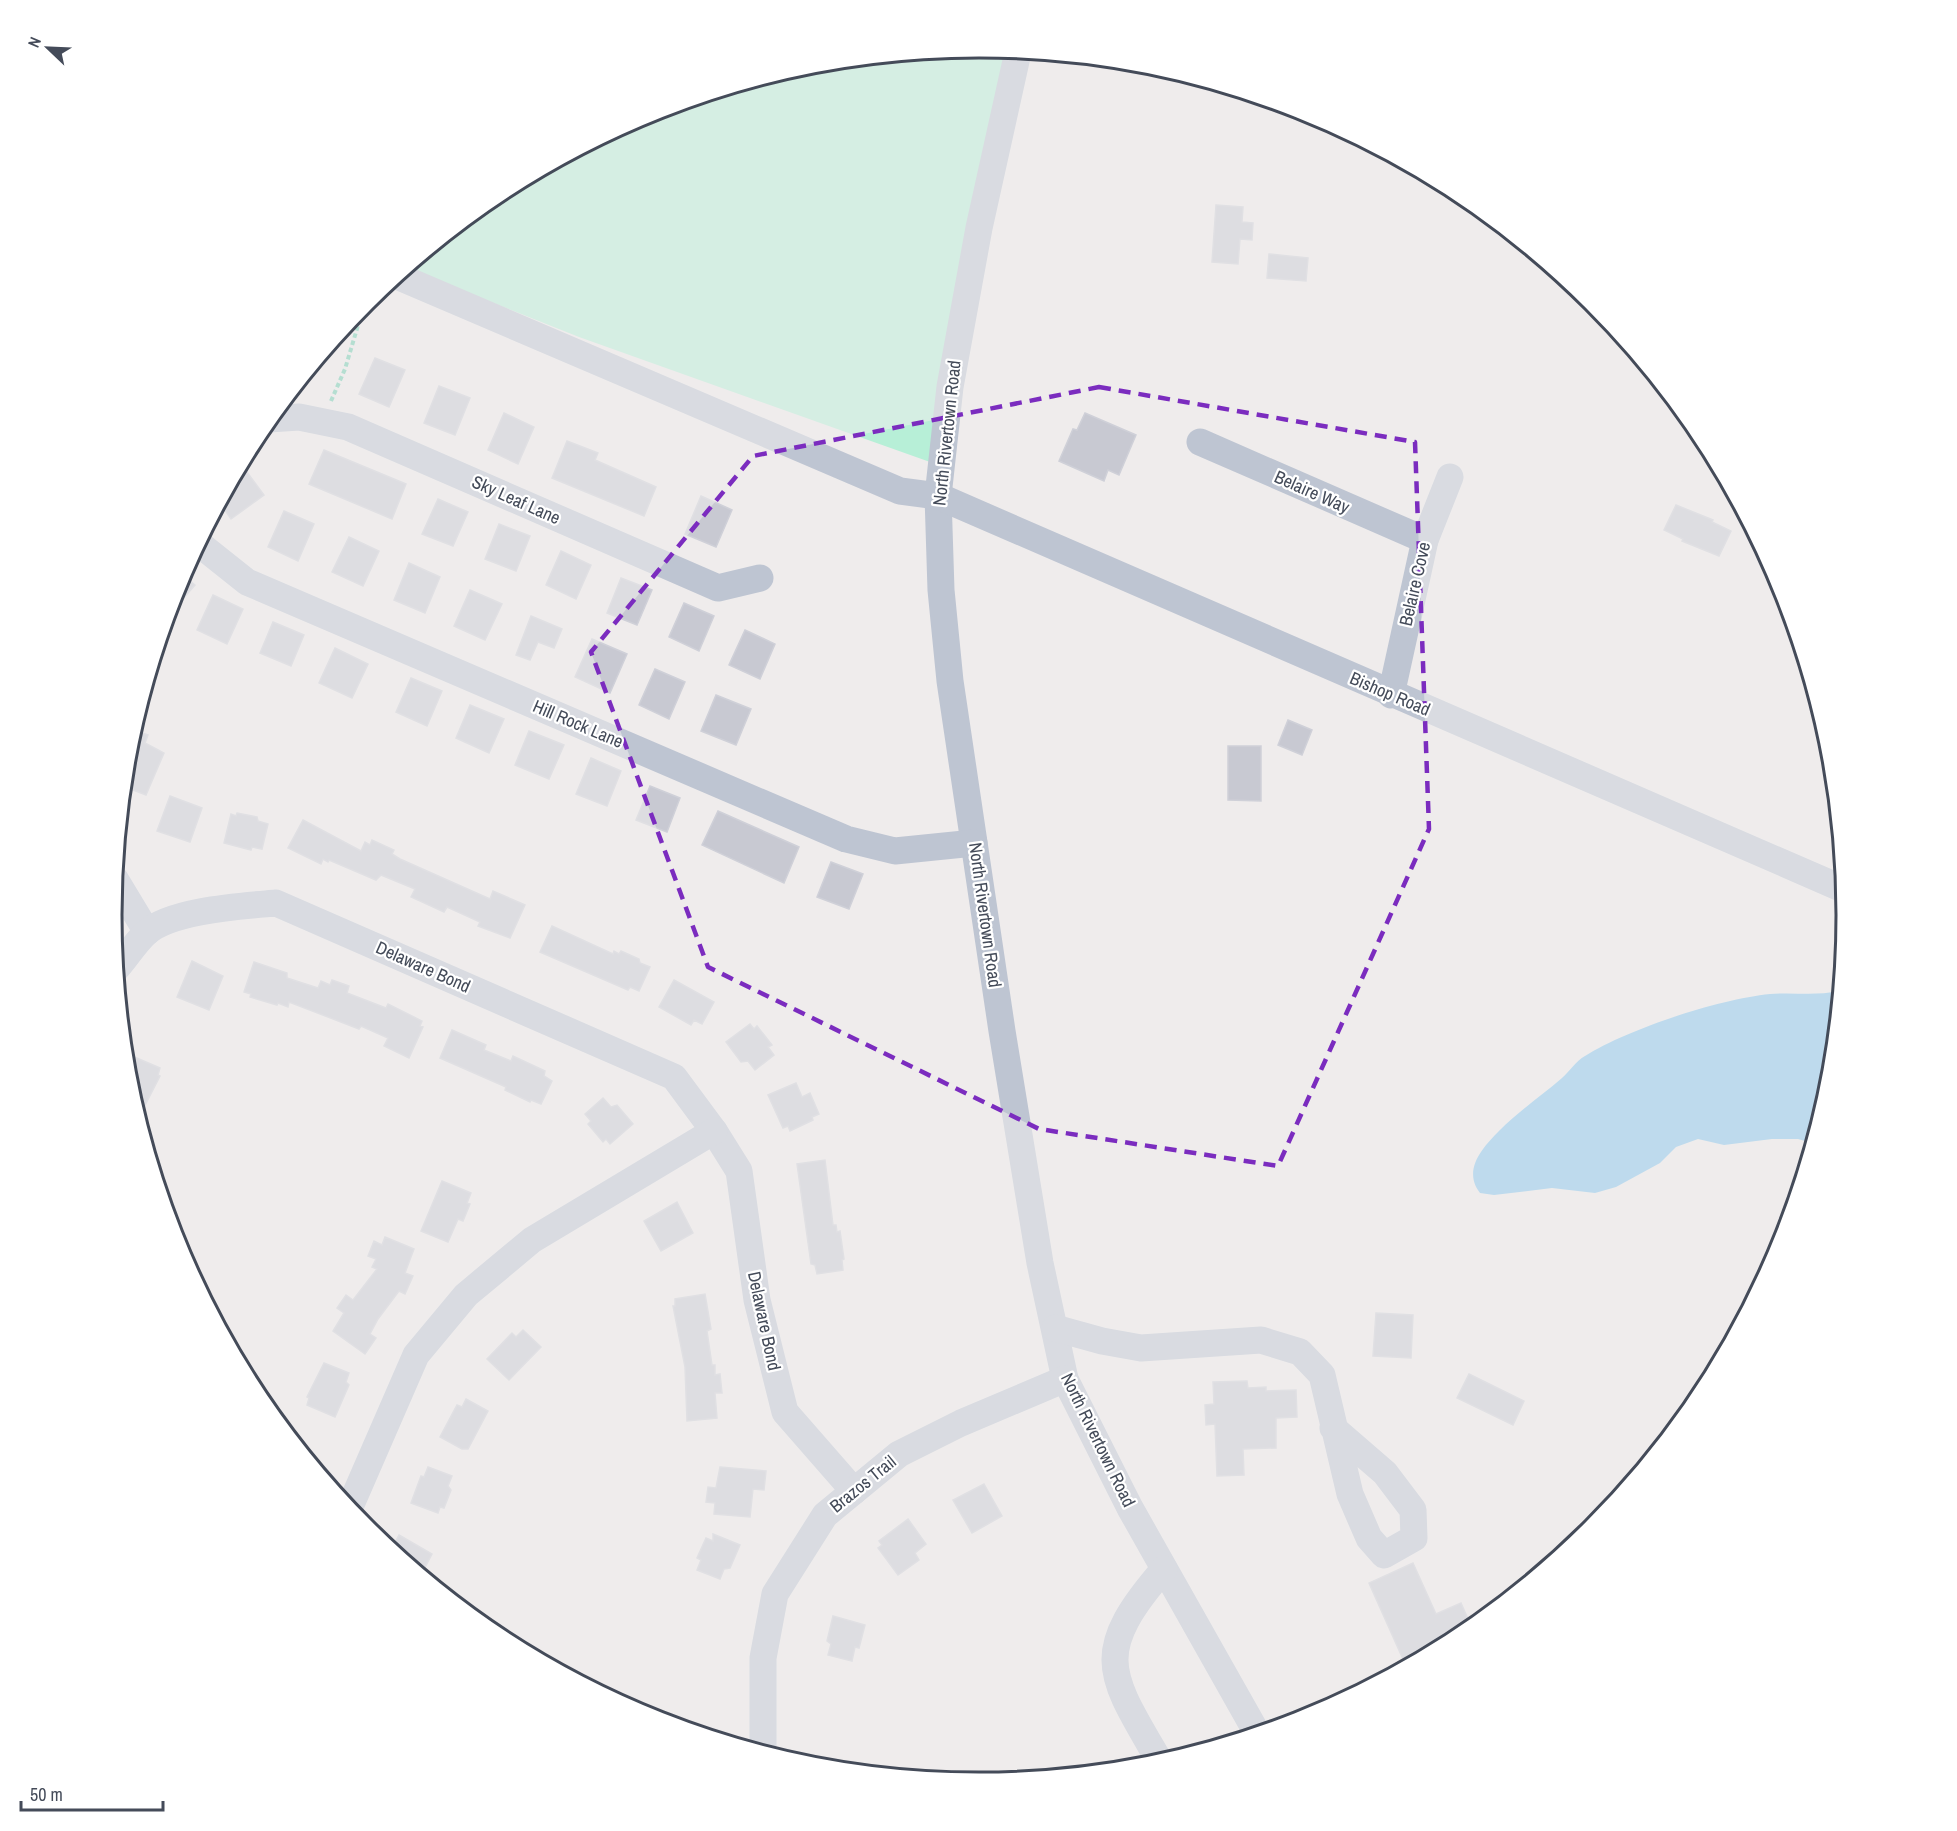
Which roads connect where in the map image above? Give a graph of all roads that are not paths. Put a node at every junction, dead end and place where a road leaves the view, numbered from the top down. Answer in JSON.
{"nodes":[{"id":1,"x":1016,"y":59,"type":"edge"},
{"id":2,"x":405,"y":279,"type":"edge"},
{"id":3,"x":281,"y":418,"type":"edge"},
{"id":4,"x":1200,"y":442,"type":"dead end"},
{"id":5,"x":1450,"y":477,"type":"dead end"},
{"id":6,"x":938,"y":496,"type":"junction"},
{"id":7,"x":1425,"y":540,"type":"junction"},
{"id":8,"x":205,"y":548,"type":"edge"},
{"id":9,"x":760,"y":579,"type":"dead end"},
{"id":10,"x":1391,"y":694,"type":"junction"},
{"id":11,"x":974,"y":843,"type":"junction"},
{"id":12,"x":1835,"y":886,"type":"edge"},
{"id":13,"x":122,"y":891,"type":"edge"},
{"id":14,"x":147,"y":932,"type":"junction"},
{"id":15,"x":123,"y":961,"type":"edge"},
{"id":16,"x":714,"y":1131,"type":"junction"},
{"id":17,"x":1055,"y":1328,"type":"junction"},
{"id":18,"x":1065,"y":1379,"type":"junction"},
{"id":19,"x":1333,"y":1428,"type":"dead end"},
{"id":20,"x":854,"y":1491,"type":"junction"},
{"id":21,"x":353,"y":1500,"type":"edge"},
{"id":22,"x":1164,"y":1569,"type":"junction"},
{"id":23,"x":1254,"y":1727,"type":"edge"},
{"id":24,"x":762,"y":1744,"type":"edge"},
{"id":25,"x":1155,"y":1754,"type":"edge"}],
"edges":[{"from":1,"to":6,"type":"street","name":"North Rivertown Road"},
{"from":2,"to":6,"type":"street","name":"Bishop Road"},
{"from":3,"to":9,"type":"street","name":"Sky Leaf Lane"},
{"from":4,"to":7,"type":"street","name":"Belaire Way"},
{"from":5,"to":7,"type":"street","name":"Belaire Cove"},
{"from":6,"to":10,"type":"street","name":"Bishop Road"},
{"from":6,"to":11,"type":"street","name":"North Rivertown Road"},
{"from":7,"to":10,"type":"street","name":"Belaire Cove"},
{"from":8,"to":11,"type":"street","name":"Hill Rock Lane"},
{"from":10,"to":12,"type":"street","name":"Bishop Road"},
{"from":11,"to":17,"type":"street","name":"North Rivertown Road"},
{"from":13,"to":14,"type":"street"},
{"from":14,"to":15,"type":"street","name":"Delaware Bond"},
{"from":14,"to":16,"type":"street","name":"Delaware Bond"},
{"from":16,"to":20,"type":"street","name":"Delaware Bond"},
{"from":16,"to":21,"type":"street"},
{"from":17,"to":18,"type":"street","name":"North Rivertown Road"},
{"from":17,"to":19,"type":"street"},
{"from":18,"to":20,"type":"street","name":"Brazos Trail"},
{"from":18,"to":22,"type":"street","name":"North Rivertown Road"},
{"from":20,"to":24,"type":"street","name":"Brazos Trail"},
{"from":22,"to":23,"type":"street","name":"North Rivertown Road"},
{"from":22,"to":25,"type":"street"}]}
